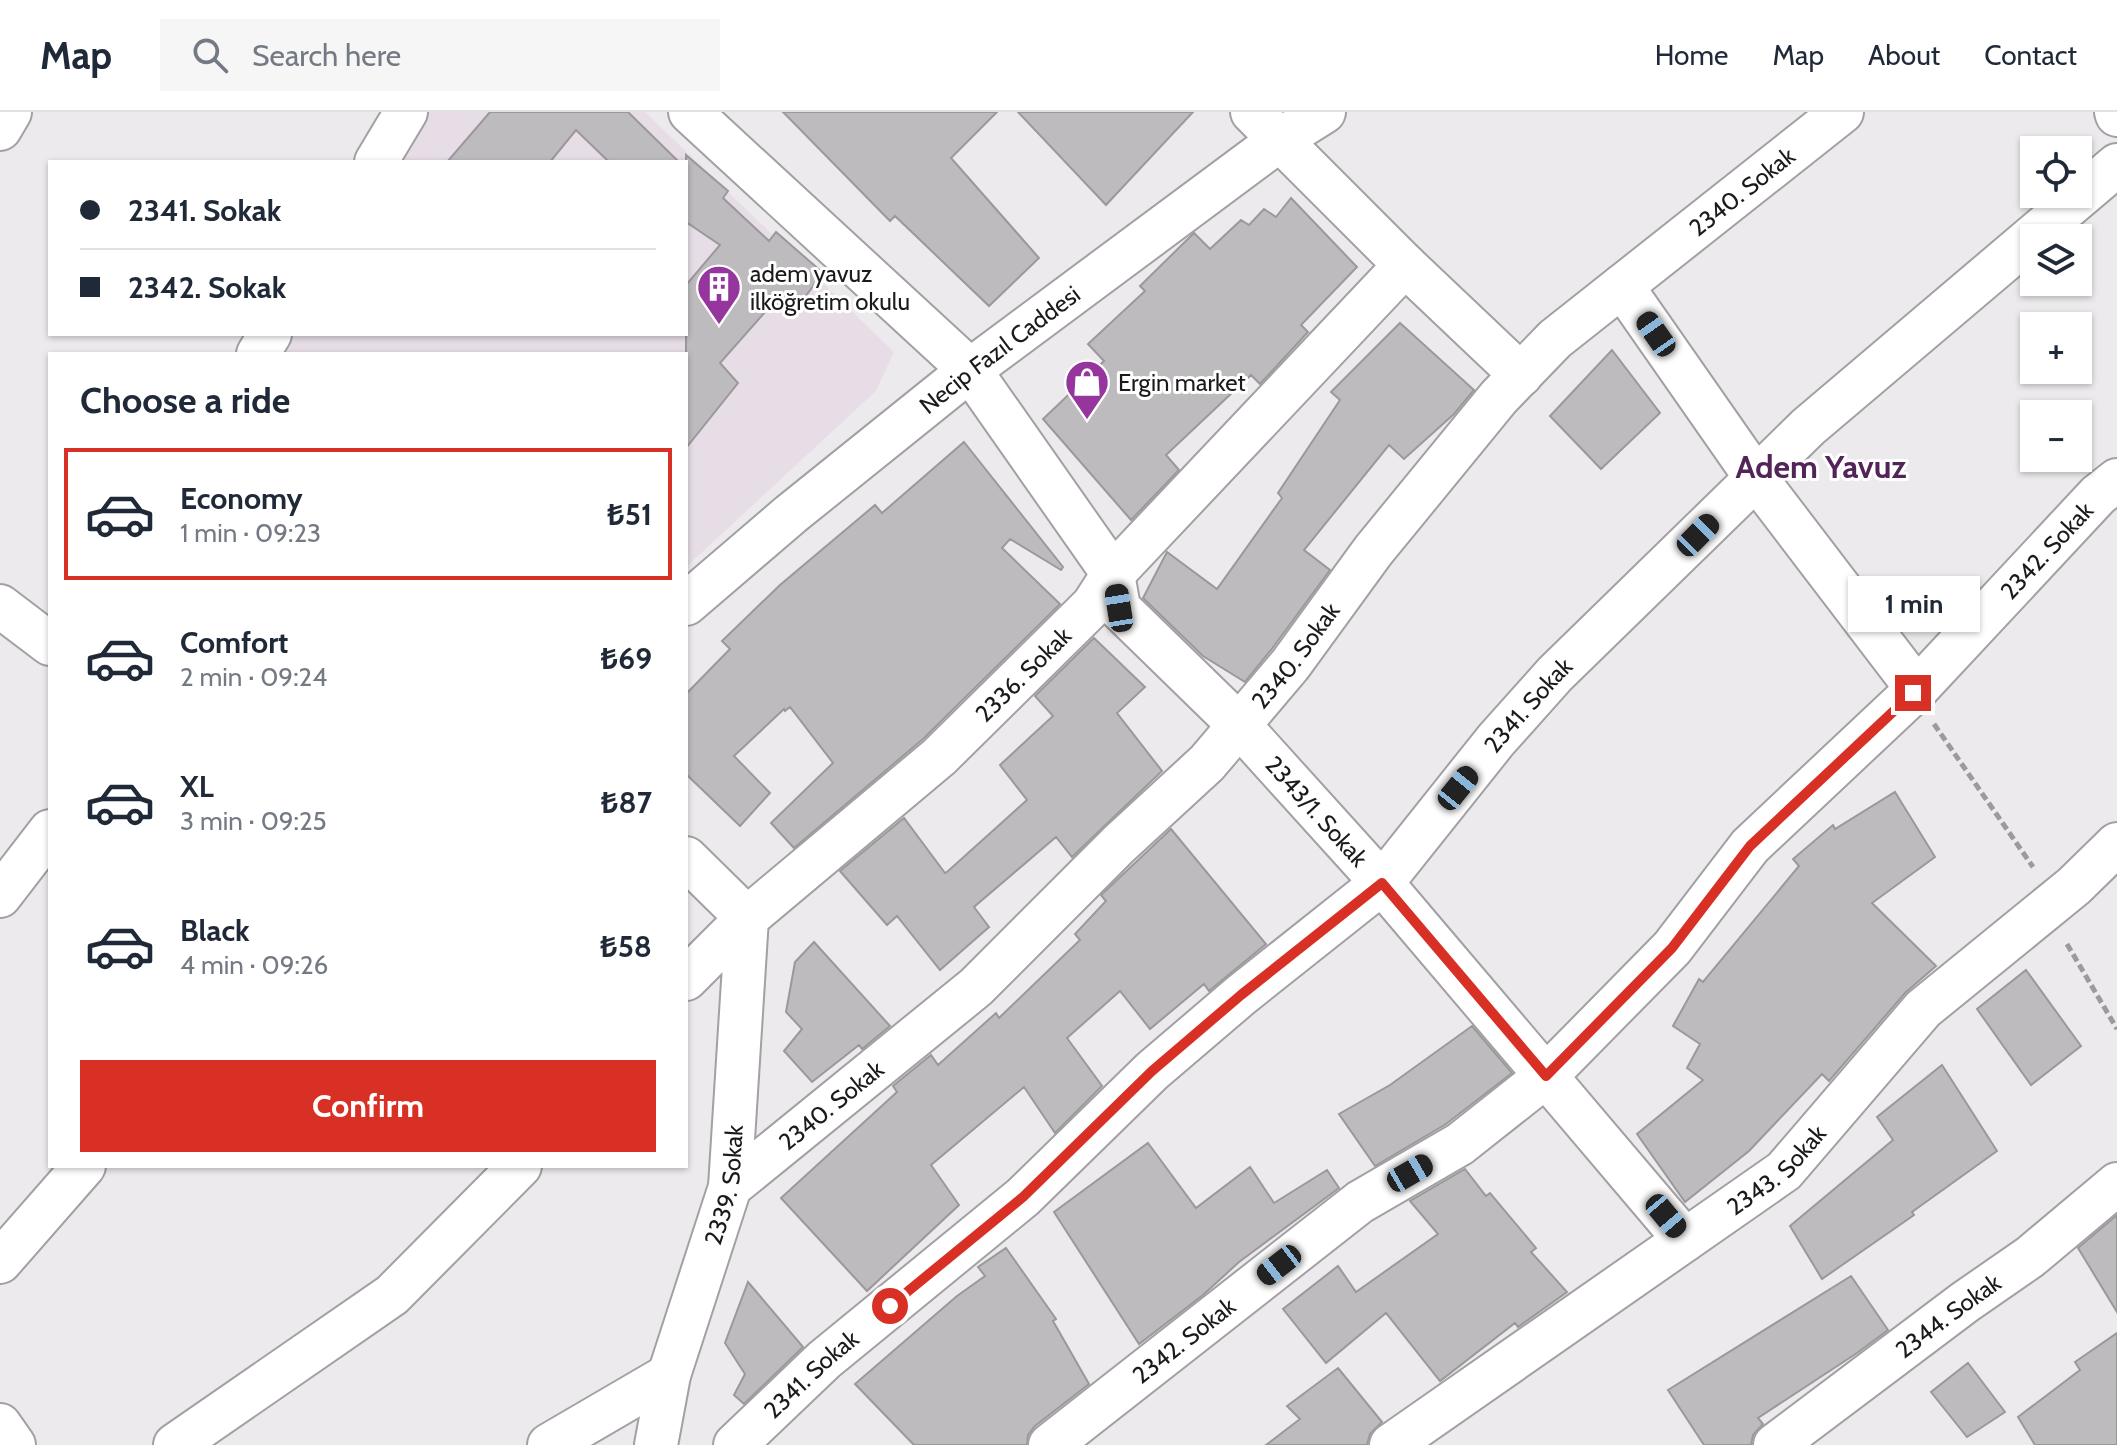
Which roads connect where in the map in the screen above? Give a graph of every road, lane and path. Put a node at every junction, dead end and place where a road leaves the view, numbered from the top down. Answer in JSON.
{"nodes":[{"id":1,"x":10,"y":112,"type":"edge"},
{"id":2,"x":406,"y":112,"type":"edge"},
{"id":3,"x":690,"y":112,"type":"edge"},
{"id":4,"x":1324,"y":112,"type":"edge"},
{"id":5,"x":1842,"y":112,"type":"edge"},
{"id":6,"x":1266,"y":125,"type":"edge"},
{"id":7,"x":0,"y":129,"type":"edge"},
{"id":8,"x":377,"y":160,"type":"edge"},
{"id":9,"x":2117,"y":165,"type":"edge"},
{"id":10,"x":1405,"y":265,"type":"junction"},
{"id":11,"x":1622,"y":286,"type":"junction"},
{"id":12,"x":970,"y":370,"type":"junction"},
{"id":13,"x":1521,"y":375,"type":"junction"},
{"id":14,"x":1756,"y":478,"type":"junction"},
{"id":15,"x":2117,"y":480,"type":"edge"},
{"id":16,"x":1113,"y":574,"type":"junction"},
{"id":17,"x":688,"y":602,"type":"edge"},
{"id":18,"x":0,"y":606,"type":"edge"},
{"id":19,"x":48,"y":642,"type":"edge"},
{"id":20,"x":1915,"y":691,"type":"junction"},
{"id":21,"x":1240,"y":726,"type":"junction"},
{"id":22,"x":48,"y":834,"type":"edge"},
{"id":23,"x":2117,"y":844,"type":"edge"},
{"id":24,"x":688,"y":860,"type":"edge"},
{"id":25,"x":1382,"y":883,"type":"junction"},
{"id":26,"x":0,"y":896,"type":"edge"},
{"id":27,"x":2051,"y":905,"type":"junction"},
{"id":28,"x":747,"y":918,"type":"junction"},
{"id":29,"x":688,"y":977,"type":"edge"},
{"id":30,"x":2117,"y":1029,"type":"edge"},
{"id":31,"x":1546,"y":1076,"type":"junction"},
{"id":32,"x":82,"y":1168,"type":"edge"},
{"id":33,"x":518,"y":1168,"type":"edge"},
{"id":34,"x":2117,"y":1184,"type":"edge"},
{"id":35,"x":730,"y":1187,"type":"junction"},
{"id":36,"x":1685,"y":1240,"type":"junction"},
{"id":37,"x":0,"y":1262,"type":"edge"},
{"id":38,"x":669,"y":1375,"type":"junction"},
{"id":39,"x":0,"y":1425,"type":"edge"},
{"id":40,"x":14,"y":1445,"type":"edge"},
{"id":41,"x":175,"y":1445,"type":"edge"},
{"id":42,"x":549,"y":1445,"type":"edge"},
{"id":43,"x":656,"y":1445,"type":"edge"},
{"id":44,"x":735,"y":1445,"type":"edge"},
{"id":45,"x":1050,"y":1445,"type":"edge"},
{"id":46,"x":1391,"y":1445,"type":"edge"},
{"id":47,"x":1775,"y":1445,"type":"edge"}],
"edges":[{"from":1,"to":7,"type":"street"},
{"from":2,"to":8,"type":"street"},
{"from":3,"to":12,"type":"street","name":"2343/1. Sokak"},
{"from":4,"to":6,"type":"street","name":"Necip Fazıl Caddesi"},
{"from":5,"to":11,"type":"street","name":"2340. Sokak"},
{"from":6,"to":10,"type":"street"},
{"from":6,"to":12,"type":"street","name":"Necip Fazıl Caddesi"},
{"from":9,"to":14,"type":"street","name":"2341. Sokak"},
{"from":10,"to":13,"type":"street"},
{"from":10,"to":16,"type":"street","name":"2336. Sokak"},
{"from":11,"to":13,"type":"street","name":"2340. Sokak"},
{"from":11,"to":14,"type":"street"},
{"from":12,"to":16,"type":"street","name":"2343/1. Sokak"},
{"from":12,"to":17,"type":"street","name":"Necip Fazıl Caddesi"},
{"from":13,"to":21,"type":"street","name":"2340. Sokak"},
{"from":14,"to":20,"type":"street"},
{"from":14,"to":25,"type":"street","name":"2341. Sokak"},
{"from":15,"to":20,"type":"street","name":"2342. Sokak"},
{"from":16,"to":21,"type":"street","name":"2343/1. Sokak"},
{"from":16,"to":28,"type":"street","name":"2336. Sokak"},
{"from":18,"to":19,"type":"street"},
{"from":20,"to":27,"type":"path"},
{"from":20,"to":31,"type":"street","name":"2342. Sokak"},
{"from":21,"to":25,"type":"street","name":"2343/1. Sokak"},
{"from":21,"to":35,"type":"street","name":"2340. Sokak"},
{"from":22,"to":26,"type":"street"},
{"from":23,"to":27,"type":"street","name":"2343. Sokak"},
{"from":24,"to":28,"type":"street"},
{"from":25,"to":31,"type":"street","name":"2343/1. Sokak"},
{"from":25,"to":44,"type":"street","name":"2341. Sokak"},
{"from":27,"to":30,"type":"path"},
{"from":27,"to":36,"type":"street","name":"2343. Sokak"},
{"from":28,"to":29,"type":"street"},
{"from":28,"to":35,"type":"street","name":"2339. Sokak"},
{"from":31,"to":36,"type":"street","name":"2343/1. Sokak"},
{"from":31,"to":45,"type":"street","name":"2342. Sokak"},
{"from":32,"to":37,"type":"street"},
{"from":33,"to":41,"type":"street"},
{"from":34,"to":47,"type":"street","name":"2344. Sokak"},
{"from":35,"to":38,"type":"street","name":"2339. Sokak"},
{"from":36,"to":46,"type":"street","name":"2343. Sokak"},
{"from":38,"to":42,"type":"street"},
{"from":38,"to":43,"type":"street","name":"2339. Sokak"},
{"from":39,"to":40,"type":"street"}]}
